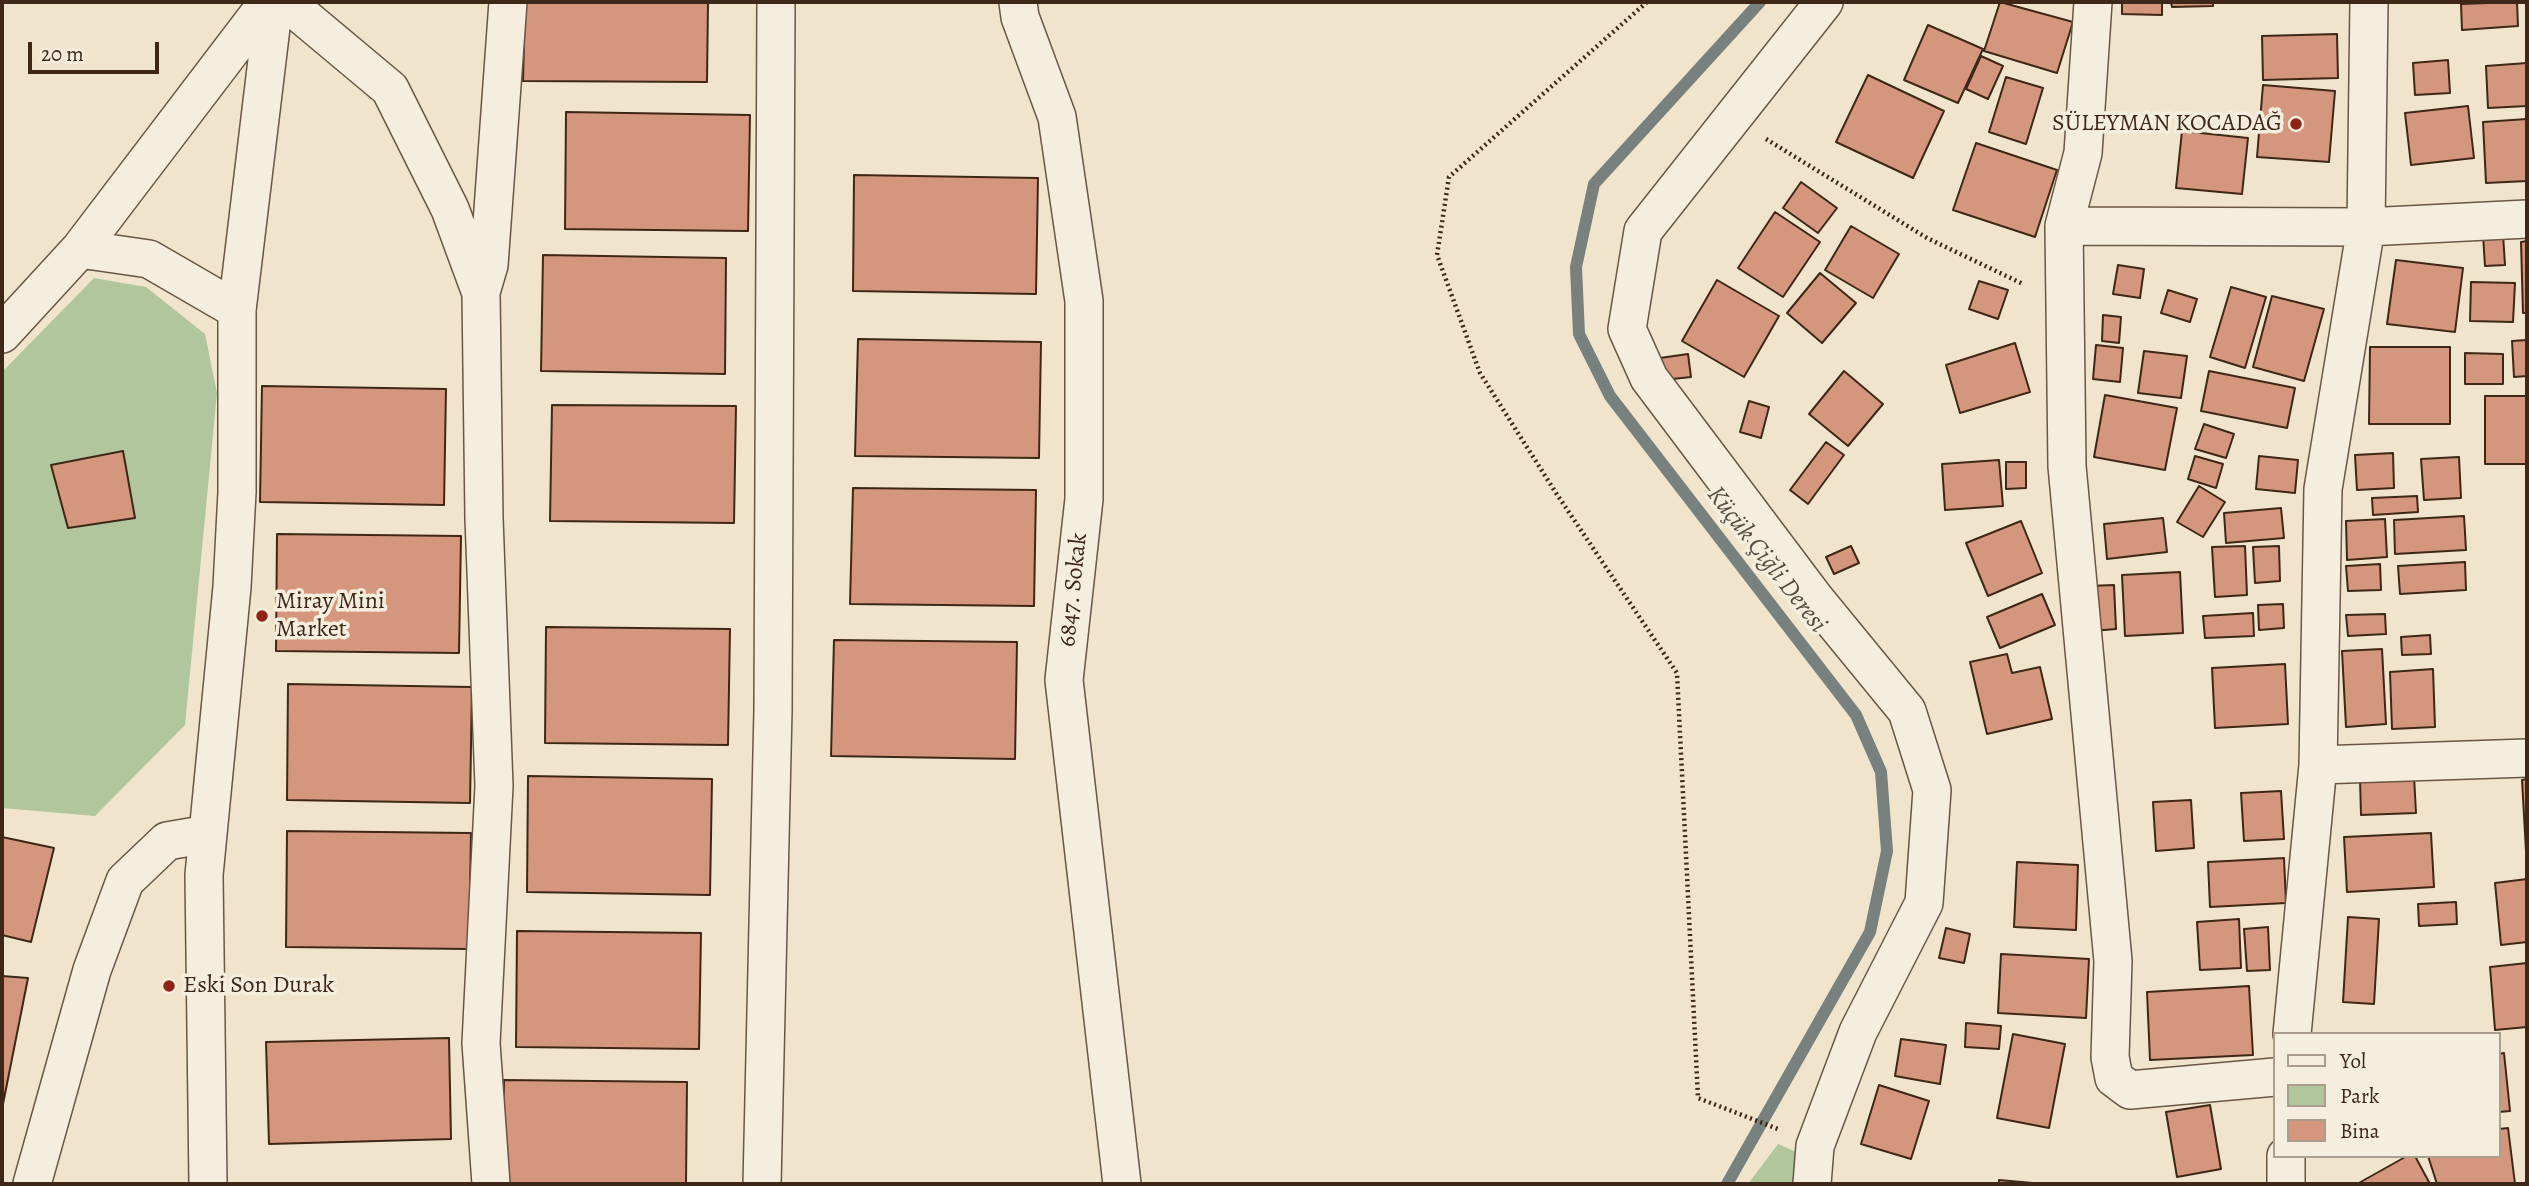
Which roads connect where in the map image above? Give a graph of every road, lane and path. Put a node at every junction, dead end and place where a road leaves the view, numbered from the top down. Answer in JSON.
{"nodes":[{"id":1,"x":268,"y":2,"type":"edge"},
{"id":2,"x":274,"y":2,"type":"edge"},
{"id":3,"x":286,"y":2,"type":"edge"},
{"id":4,"x":508,"y":2,"type":"edge"},
{"id":5,"x":776,"y":2,"type":"edge"},
{"id":6,"x":1018,"y":2,"type":"edge"},
{"id":7,"x":1647,"y":2,"type":"edge"},
{"id":8,"x":1824,"y":2,"type":"edge"},
{"id":9,"x":2093,"y":2,"type":"edge"},
{"id":10,"x":2369,"y":2,"type":"edge"},
{"id":11,"x":1732,"y":119,"type":"junction"},
{"id":12,"x":2527,"y":219,"type":"edge"},
{"id":13,"x":2064,"y":226,"type":"junction"},
{"id":14,"x":2366,"y":227,"type":"junction"},
{"id":15,"x":80,"y":249,"type":"junction"},
{"id":16,"x":481,"y":293,"type":"junction"},
{"id":17,"x":2065,"y":304,"type":"junction"},
{"id":18,"x":237,"y":310,"type":"junction"},
{"id":19,"x":2,"y":334,"type":"edge"},
{"id":20,"x":2527,"y":758,"type":"edge"},
{"id":21,"x":2318,"y":765,"type":"junction"},
{"id":22,"x":208,"y":834,"type":"junction"},
{"id":23,"x":2292,"y":1032,"type":"edge"},
{"id":24,"x":2274,"y":1077,"type":"edge"},
{"id":25,"x":1785,"y":1132,"type":"dead end"},
{"id":26,"x":2286,"y":1158,"type":"edge"},
{"id":27,"x":32,"y":1184,"type":"edge"},
{"id":28,"x":208,"y":1184,"type":"edge"},
{"id":29,"x":491,"y":1184,"type":"edge"},
{"id":30,"x":762,"y":1184,"type":"edge"},
{"id":31,"x":1122,"y":1184,"type":"edge"},
{"id":32,"x":1812,"y":1184,"type":"edge"},
{"id":33,"x":2286,"y":1184,"type":"edge"}],
"edges":[{"from":1,"to":15,"type":"street"},
{"from":2,"to":18,"type":"street"},
{"from":3,"to":16,"type":"street"},
{"from":4,"to":16,"type":"street"},
{"from":5,"to":30,"type":"street"},
{"from":6,"to":31,"type":"street","name":"6847. Sokak"},
{"from":7,"to":25,"type":"path"},
{"from":8,"to":11,"type":"street"},
{"from":9,"to":13,"type":"street"},
{"from":10,"to":14,"type":"street"},
{"from":11,"to":17,"type":"path"},
{"from":11,"to":32,"type":"street"},
{"from":12,"to":14,"type":"street"},
{"from":13,"to":14,"type":"street"},
{"from":13,"to":17,"type":"street"},
{"from":14,"to":21,"type":"street"},
{"from":15,"to":18,"type":"street"},
{"from":15,"to":19,"type":"street"},
{"from":16,"to":29,"type":"street"},
{"from":17,"to":24,"type":"street"},
{"from":18,"to":22,"type":"street"},
{"from":20,"to":21,"type":"street"},
{"from":21,"to":23,"type":"street"},
{"from":22,"to":27,"type":"street"},
{"from":22,"to":28,"type":"street"},
{"from":26,"to":33,"type":"street"}]}
